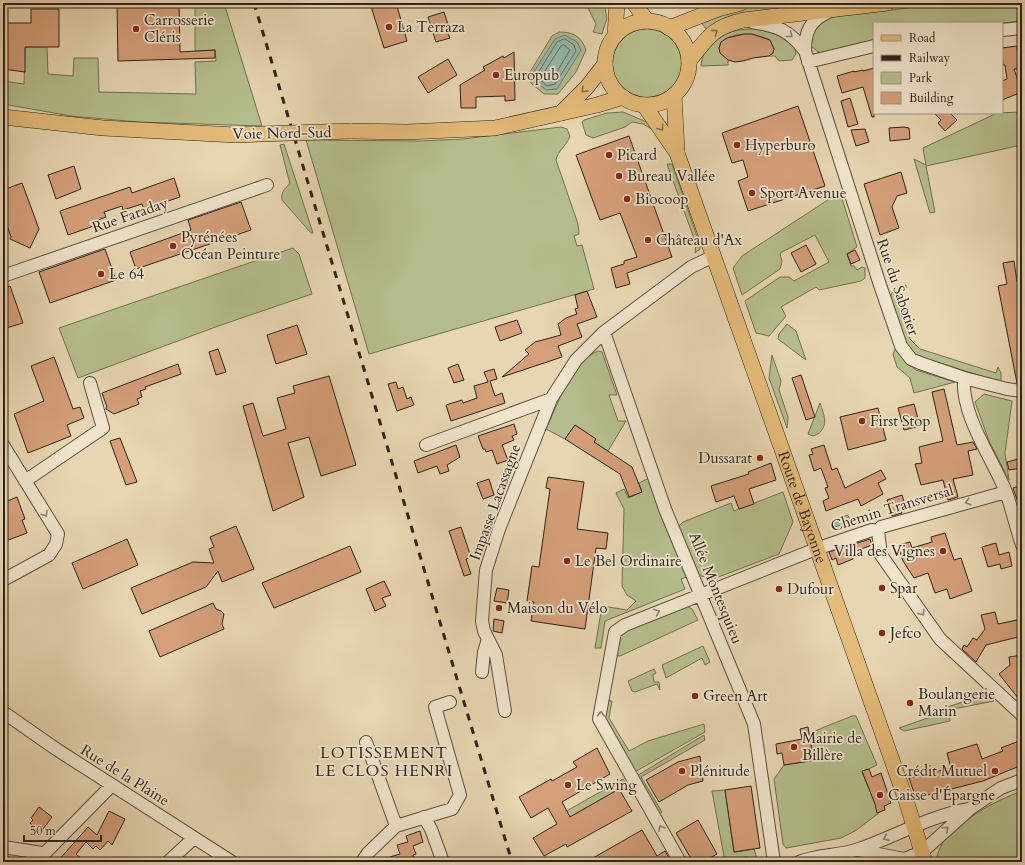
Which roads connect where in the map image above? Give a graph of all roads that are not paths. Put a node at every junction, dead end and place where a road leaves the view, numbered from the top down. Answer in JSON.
{"nodes":[{"id":1,"x":617,"y":3,"type":"edge"},
{"id":2,"x":634,"y":3,"type":"edge"},
{"id":3,"x":741,"y":3,"type":"edge"},
{"id":4,"x":887,"y":3,"type":"edge"},
{"id":5,"x":833,"y":9,"type":"junction"},
{"id":6,"x":744,"y":20,"type":"junction"},
{"id":7,"x":647,"y":21,"type":"junction"},
{"id":8,"x":669,"y":28,"type":"junction"},
{"id":9,"x":1022,"y":28,"type":"edge"},
{"id":10,"x":1003,"y":30,"type":"edge"},
{"id":11,"x":615,"y":36,"type":"junction"},
{"id":12,"x":873,"y":46,"type":"edge"},
{"id":13,"x":806,"y":57,"type":"junction"},
{"id":14,"x":689,"y":61,"type":"junction"},
{"id":15,"x":605,"y":64,"type":"junction"},
{"id":16,"x":674,"y":95,"type":"junction"},
{"id":17,"x":623,"y":97,"type":"junction"},
{"id":18,"x":644,"y":105,"type":"junction"},
{"id":19,"x":561,"y":113,"type":"junction"},
{"id":20,"x":3,"y":117,"type":"edge"},
{"id":21,"x":677,"y":153,"type":"junction"},
{"id":22,"x":267,"y":185,"type":"dead end"},
{"id":23,"x":714,"y":256,"type":"junction"},
{"id":24,"x":3,"y":276,"type":"edge"},
{"id":25,"x":604,"y":332,"type":"junction"},
{"id":26,"x":964,"y":378,"type":"junction"},
{"id":27,"x":90,"y":383,"type":"dead end"},
{"id":28,"x":1022,"y":391,"type":"edge"},
{"id":29,"x":551,"y":399,"type":"junction"},
{"id":30,"x":3,"y":445,"type":"edge"},
{"id":31,"x":426,"y":445,"type":"dead end"},
{"id":32,"x":997,"y":474,"type":"junction"},
{"id":33,"x":25,"y":480,"type":"junction"},
{"id":34,"x":1006,"y":492,"type":"junction"},
{"id":35,"x":994,"y":495,"type":"junction"},
{"id":36,"x":1011,"y":510,"type":"junction"},
{"id":37,"x":878,"y":531,"type":"junction"},
{"id":38,"x":1022,"y":545,"type":"edge"},
{"id":39,"x":816,"y":549,"type":"junction"},
{"id":40,"x":3,"y":580,"type":"edge"},
{"id":41,"x":700,"y":594,"type":"junction"},
{"id":42,"x":488,"y":639,"type":"junction"},
{"id":43,"x":482,"y":672,"type":"dead end"},
{"id":44,"x":450,"y":702,"type":"dead end"},
{"id":45,"x":505,"y":711,"type":"dead end"},
{"id":46,"x":3,"y":712,"type":"edge"},
{"id":47,"x":1022,"y":715,"type":"edge"},
{"id":48,"x":366,"y":742,"type":"dead end"},
{"id":49,"x":1022,"y":780,"type":"edge"},
{"id":50,"x":112,"y":784,"type":"junction"},
{"id":51,"x":971,"y":808,"type":"junction"},
{"id":52,"x":424,"y":817,"type":"junction"},
{"id":53,"x":396,"y":826,"type":"junction"},
{"id":54,"x":914,"y":826,"type":"junction"},
{"id":55,"x":194,"y":838,"type":"junction"},
{"id":56,"x":3,"y":847,"type":"edge"},
{"id":57,"x":858,"y":850,"type":"junction"},
{"id":58,"x":924,"y":857,"type":"edge"},
{"id":59,"x":805,"y":861,"type":"edge"},
{"id":60,"x":168,"y":862,"type":"edge"},
{"id":61,"x":232,"y":862,"type":"edge"},
{"id":62,"x":362,"y":862,"type":"edge"},
{"id":63,"x":443,"y":862,"type":"edge"},
{"id":64,"x":680,"y":862,"type":"edge"},
{"id":65,"x":774,"y":862,"type":"edge"}],
"edges":[{"from":1,"to":11,"type":"main road"},
{"from":2,"to":7,"type":"main road"},
{"from":3,"to":8,"type":"main road"},
{"from":4,"to":5,"type":"main road"},
{"from":5,"to":6,"type":"main road"},
{"from":5,"to":13,"type":"street","name":"Rue du Sabotier"},
{"from":6,"to":13,"type":"street","name":"Rue du Sabotier","one_way":true},
{"from":14,"to":6,"type":"main road","one_way":true},
{"from":7,"to":8,"type":"main road"},
{"from":7,"to":11,"type":"main road"},
{"from":8,"to":14,"type":"main road"},
{"from":9,"to":10,"type":"street"},
{"from":11,"to":15,"type":"main road"},
{"from":12,"to":13,"type":"street"},
{"from":13,"to":26,"type":"street","name":"Rue du Sabotier"},
{"from":14,"to":16,"type":"main road"},
{"from":15,"to":17,"type":"main road"},
{"from":15,"to":19,"type":"main road","one_way":true},
{"from":16,"to":18,"type":"main road"},
{"from":16,"to":21,"type":"main road","name":"Route de Bayonne"},
{"from":17,"to":18,"type":"main road"},
{"from":17,"to":19,"type":"main road","name":"Voie Nord-Sud"},
{"from":18,"to":21,"type":"main road","name":"Route de Bayonne","one_way":true},
{"from":19,"to":20,"type":"main road","name":"Voie Nord-Sud","bridge":true},
{"from":21,"to":23,"type":"main road","name":"Route de Bayonne"},
{"from":22,"to":24,"type":"street","name":"Rue Faraday"},
{"from":23,"to":25,"type":"street","name":"Impasse Lacassagne"},
{"from":23,"to":39,"type":"main road","name":"Route de Bayonne"},
{"from":25,"to":29,"type":"street","name":"Impasse Lacassagne"},
{"from":25,"to":41,"type":"street","name":"Allée Montesquieu"},
{"from":26,"to":28,"type":"street","name":"Rue du Sabotier"},
{"from":26,"to":32,"type":"street"},
{"from":27,"to":33,"type":"street"},
{"from":29,"to":31,"type":"street"},
{"from":29,"to":42,"type":"street","name":"Impasse Lacassagne"},
{"from":30,"to":33,"type":"street"},
{"from":32,"to":34,"type":"street"},
{"from":32,"to":35,"type":"street"},
{"from":33,"to":40,"type":"street","one_way":true},
{"from":34,"to":35,"type":"street","name":"Chemin Transversal"},
{"from":34,"to":36,"type":"street"},
{"from":35,"to":36,"type":"street"},
{"from":35,"to":37,"type":"street","name":"Chemin Transversal","one_way":true},
{"from":36,"to":38,"type":"street"},
{"from":37,"to":39,"type":"street","name":"Chemin Transversal"},
{"from":37,"to":47,"type":"street","one_way":true},
{"from":39,"to":41,"type":"street","name":"Chemin Transversal"},
{"from":39,"to":54,"type":"main road","name":"Route de Bayonne"},
{"from":64,"to":41,"type":"street","name":"Chemin Transversal","one_way":true},
{"from":41,"to":65,"type":"street","name":"Allée Montesquieu"},
{"from":42,"to":43,"type":"street"},
{"from":42,"to":45,"type":"street","name":"Impasse Lacassagne"},
{"from":44,"to":52,"type":"street"},
{"from":46,"to":50,"type":"street","name":"Rue de la Plaine"},
{"from":48,"to":53,"type":"street"},
{"from":49,"to":51,"type":"street"},
{"from":50,"to":55,"type":"street","name":"Rue de la Plaine"},
{"from":50,"to":56,"type":"street"},
{"from":51,"to":54,"type":"street"},
{"from":58,"to":51,"type":"street","one_way":true},
{"from":52,"to":53,"type":"street"},
{"from":52,"to":63,"type":"street"},
{"from":53,"to":62,"type":"street"},
{"from":54,"to":57,"type":"street","one_way":true},
{"from":54,"to":58,"type":"main road","name":"Route de Bayonne"},
{"from":55,"to":60,"type":"street"},
{"from":55,"to":61,"type":"street","name":"Rue de la Plaine"},
{"from":57,"to":58,"type":"street"},
{"from":57,"to":59,"type":"street"}]}
